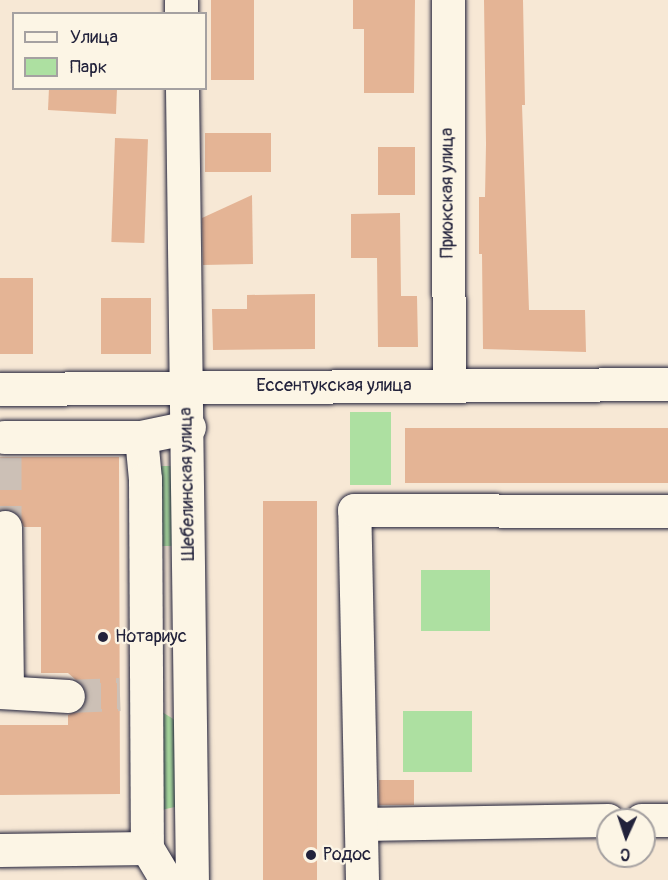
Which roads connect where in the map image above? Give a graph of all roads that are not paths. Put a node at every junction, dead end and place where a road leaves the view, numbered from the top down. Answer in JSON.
{"nodes":[{"id":1,"x":448,"y":0,"type":"edge"},
{"id":2,"x":182,"y":90,"type":"edge"},
{"id":3,"x":668,"y":384,"type":"edge"},
{"id":4,"x":449,"y":385,"type":"junction"},
{"id":5,"x":185,"y":388,"type":"junction"},
{"id":6,"x":2,"y":389,"type":"edge"},
{"id":7,"x":189,"y":427,"type":"junction"},
{"id":8,"x":141,"y":437,"type":"junction"},
{"id":9,"x":668,"y":511,"type":"edge"},
{"id":10,"x":4,"y":546,"type":"edge"},
{"id":11,"x":3,"y":692,"type":"edge"},
{"id":12,"x":133,"y":694,"type":"junction"},
{"id":13,"x":191,"y":695,"type":"junction"},
{"id":14,"x":68,"y":696,"type":"tunnel mouth"},
{"id":15,"x":596,"y":820,"type":"edge"},
{"id":16,"x":361,"y":824,"type":"junction"},
{"id":17,"x":147,"y":848,"type":"junction"},
{"id":18,"x":0,"y":850,"type":"edge"},
{"id":19,"x":166,"y":880,"type":"edge"},
{"id":20,"x":192,"y":880,"type":"edge"},
{"id":21,"x":362,"y":880,"type":"edge"}],
"edges":[{"from":1,"to":4,"type":"street","name":"Приокская улица"},
{"from":2,"to":5,"type":"street","name":"Шебелинская улица"},
{"from":3,"to":4,"type":"street","name":"Ессентукская улица"},
{"from":4,"to":5,"type":"street","name":"Ессентукская улица"},
{"from":5,"to":6,"type":"street","name":"Ессентукская улица"},
{"from":5,"to":7,"type":"street","name":"Шебелинская улица"},
{"from":6,"to":8,"type":"street"},
{"from":7,"to":8,"type":"street"},
{"from":7,"to":13,"type":"street","name":"Шебелинская улица"},
{"from":8,"to":12,"type":"street"},
{"from":9,"to":16,"type":"street"},
{"from":10,"to":11,"type":"street"},
{"from":11,"to":14,"type":"street"},
{"from":12,"to":13,"type":"street"},
{"from":12,"to":17,"type":"street"},
{"from":13,"to":20,"type":"street","name":"Шебелинская улица"},
{"from":15,"to":16,"type":"street"},
{"from":16,"to":21,"type":"street"},
{"from":17,"to":18,"type":"street"},
{"from":17,"to":19,"type":"street"}]}
